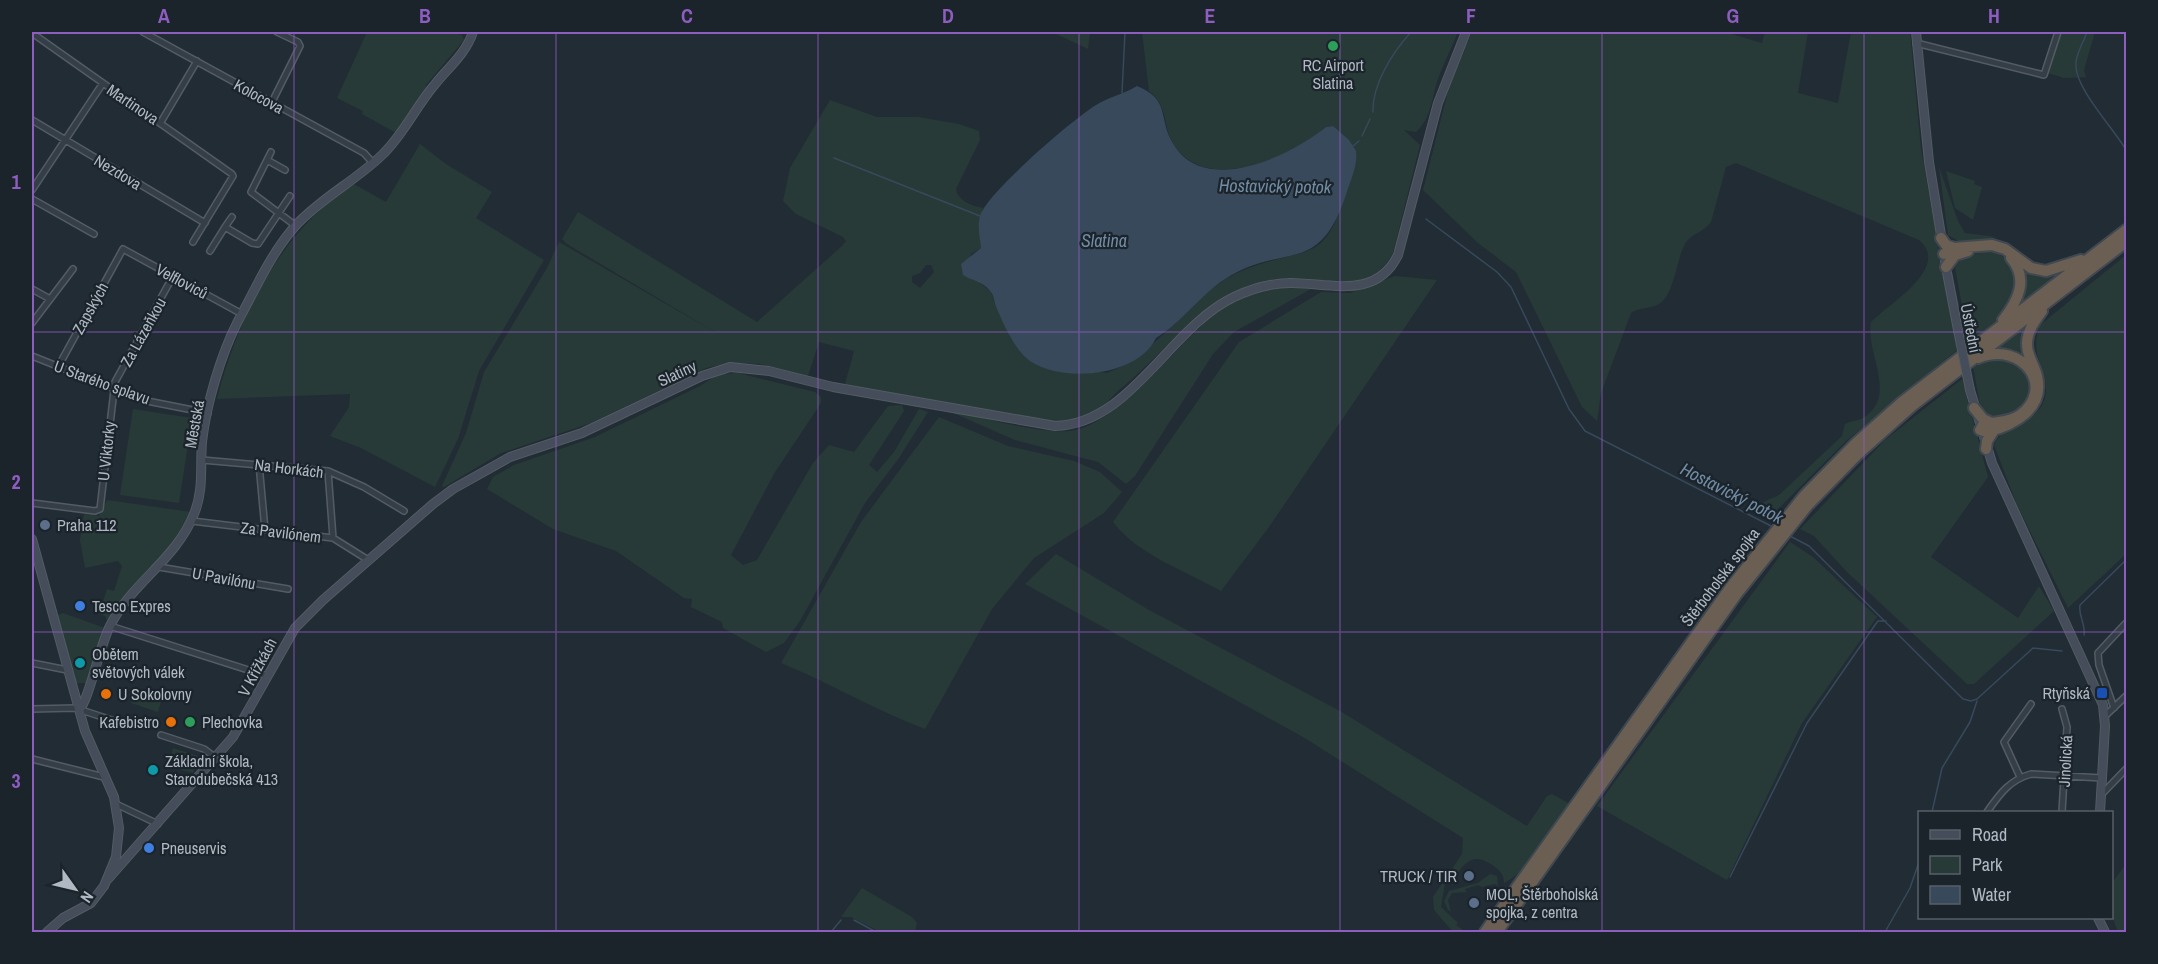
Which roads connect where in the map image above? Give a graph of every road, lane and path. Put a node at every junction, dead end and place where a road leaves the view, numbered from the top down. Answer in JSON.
{"nodes":[{"id":1,"x":142,"y":32,"type":"edge"},
{"id":2,"x":277,"y":32,"type":"edge"},
{"id":3,"x":473,"y":32,"type":"edge"},
{"id":4,"x":1466,"y":32,"type":"edge"},
{"id":5,"x":1916,"y":32,"type":"edge"},
{"id":6,"x":2058,"y":32,"type":"edge"},
{"id":7,"x":32,"y":33,"type":"edge"},
{"id":8,"x":1916,"y":43,"type":"junction"},
{"id":9,"x":196,"y":61,"type":"junction"},
{"id":10,"x":103,"y":83,"type":"junction"},
{"id":11,"x":272,"y":102,"type":"junction"},
{"id":12,"x":32,"y":120,"type":"edge"},
{"id":13,"x":160,"y":122,"type":"junction"},
{"id":14,"x":65,"y":140,"type":"junction"},
{"id":15,"x":271,"y":152,"type":"dead end"},
{"id":16,"x":267,"y":160,"type":"junction"},
{"id":17,"x":373,"y":163,"type":"junction"},
{"id":18,"x":285,"y":170,"type":"dead end"},
{"id":19,"x":32,"y":190,"type":"edge"},
{"id":20,"x":290,"y":196,"type":"dead end"},
{"id":21,"x":32,"y":199,"type":"edge"},
{"id":22,"x":279,"y":212,"type":"junction"},
{"id":23,"x":232,"y":217,"type":"dead end"},
{"id":24,"x":205,"y":223,"type":"junction"},
{"id":25,"x":296,"y":225,"type":"junction"},
{"id":26,"x":225,"y":227,"type":"junction"},
{"id":27,"x":2127,"y":230,"type":"edge"},
{"id":28,"x":94,"y":234,"type":"dead end"},
{"id":29,"x":1941,"y":238,"type":"joint"},
{"id":30,"x":193,"y":242,"type":"dead end"},
{"id":31,"x":2127,"y":242,"type":"edge"},
{"id":32,"x":123,"y":249,"type":"joint"},
{"id":33,"x":210,"y":251,"type":"dead end"},
{"id":34,"x":2100,"y":251,"type":"junction"},
{"id":35,"x":1951,"y":252,"type":"junction"},
{"id":36,"x":1946,"y":267,"type":"joint"},
{"id":37,"x":73,"y":268,"type":"dead end"},
{"id":38,"x":173,"y":276,"type":"junction"},
{"id":39,"x":32,"y":289,"type":"edge"},
{"id":40,"x":2060,"y":293,"type":"junction"},
{"id":41,"x":50,"y":299,"type":"junction"},
{"id":42,"x":242,"y":314,"type":"junction"},
{"id":43,"x":32,"y":323,"type":"edge"},
{"id":44,"x":1989,"y":335,"type":"junction"},
{"id":45,"x":32,"y":356,"type":"edge"},
{"id":46,"x":58,"y":367,"type":"junction"},
{"id":47,"x":1957,"y":370,"type":"junction"},
{"id":48,"x":114,"y":388,"type":"junction"},
{"id":49,"x":1974,"y":408,"type":"junction"},
{"id":50,"x":208,"y":413,"type":"junction"},
{"id":51,"x":1993,"y":426,"type":"junction"},
{"id":52,"x":1980,"y":430,"type":"junction"},
{"id":53,"x":1986,"y":449,"type":"junction"},
{"id":54,"x":202,"y":460,"type":"junction"},
{"id":55,"x":259,"y":464,"type":"junction"},
{"id":56,"x":328,"y":471,"type":"junction"},
{"id":57,"x":453,"y":489,"type":"joint"},
{"id":58,"x":32,"y":503,"type":"edge"},
{"id":59,"x":404,"y":511,"type":"dead end"},
{"id":60,"x":192,"y":521,"type":"junction"},
{"id":61,"x":1786,"y":524,"type":"junction"},
{"id":62,"x":265,"y":530,"type":"junction"},
{"id":63,"x":1775,"y":536,"type":"junction"},
{"id":64,"x":333,"y":538,"type":"junction"},
{"id":65,"x":32,"y":544,"type":"edge"},
{"id":66,"x":365,"y":558,"type":"dead end"},
{"id":67,"x":159,"y":567,"type":"junction"},
{"id":68,"x":288,"y":589,"type":"dead end"},
{"id":69,"x":2127,"y":623,"type":"edge"},
{"id":70,"x":110,"y":626,"type":"junction"},
{"id":71,"x":32,"y":663,"type":"edge"},
{"id":72,"x":67,"y":670,"type":"junction"},
{"id":73,"x":267,"y":676,"type":"junction"},
{"id":74,"x":2127,"y":696,"type":"edge"},
{"id":75,"x":2031,"y":704,"type":"dead end"},
{"id":76,"x":2114,"y":708,"type":"junction"},
{"id":77,"x":32,"y":709,"type":"edge"},
{"id":78,"x":79,"y":710,"type":"junction"},
{"id":79,"x":2062,"y":710,"type":"dead end"},
{"id":80,"x":2105,"y":716,"type":"junction"},
{"id":81,"x":127,"y":725,"type":"dead end"},
{"id":82,"x":161,"y":735,"type":"dead end"},
{"id":83,"x":216,"y":758,"type":"junction"},
{"id":84,"x":32,"y":759,"type":"edge"},
{"id":85,"x":2127,"y":770,"type":"edge"},
{"id":86,"x":2065,"y":775,"type":"junction"},
{"id":87,"x":2123,"y":776,"type":"edge"},
{"id":88,"x":104,"y":777,"type":"junction"},
{"id":89,"x":2020,"y":777,"type":"junction"},
{"id":90,"x":2102,"y":778,"type":"junction"},
{"id":91,"x":2101,"y":795,"type":"junction"},
{"id":92,"x":116,"y":804,"type":"junction"},
{"id":93,"x":1989,"y":811,"type":"edge"},
{"id":94,"x":2062,"y":811,"type":"edge"},
{"id":95,"x":2100,"y":811,"type":"edge"},
{"id":96,"x":158,"y":825,"type":"junction"},
{"id":97,"x":108,"y":879,"type":"junction"},
{"id":98,"x":2098,"y":919,"type":"edge"},
{"id":99,"x":49,"y":932,"type":"edge"},
{"id":100,"x":1485,"y":933,"type":"edge"},
{"id":101,"x":1497,"y":933,"type":"edge"},
{"id":102,"x":2104,"y":933,"type":"edge"}],
"edges":[{"from":1,"to":9,"type":"street","name":"Kolocova"},
{"from":2,"to":11,"type":"street"},
{"from":3,"to":17,"type":"street","name":"Městská"},
{"from":4,"to":57,"type":"street","name":"Slatiny"},
{"from":5,"to":8,"type":"street"},
{"from":6,"to":8,"type":"street"},
{"from":7,"to":10,"type":"street","name":"Martinova"},
{"from":8,"to":29,"type":"street"},
{"from":9,"to":11,"type":"street","name":"Kolocova"},
{"from":9,"to":13,"type":"street"},
{"from":10,"to":13,"type":"street","name":"Martinova"},
{"from":10,"to":14,"type":"street"},
{"from":11,"to":17,"type":"street","name":"Kolocova"},
{"from":12,"to":14,"type":"street","name":"Nezdova"},
{"from":13,"to":24,"type":"street","name":"Martinova"},
{"from":14,"to":19,"type":"street"},
{"from":14,"to":24,"type":"street","name":"Nezdova"},
{"from":15,"to":16,"type":"street"},
{"from":16,"to":18,"type":"street"},
{"from":16,"to":22,"type":"street"},
{"from":17,"to":25,"type":"street","name":"Městská"},
{"from":20,"to":22,"type":"street"},
{"from":21,"to":28,"type":"street"},
{"from":22,"to":25,"type":"street"},
{"from":22,"to":26,"type":"street"},
{"from":23,"to":26,"type":"street"},
{"from":24,"to":30,"type":"street"},
{"from":25,"to":42,"type":"street","name":"Městská"},
{"from":26,"to":33,"type":"street"},
{"from":27,"to":34,"type":"highway","name":"Štěrboholská spojka"},
{"from":29,"to":35,"type":"highway"},
{"from":31,"to":40,"type":"highway","name":"Štěrboholská spojka"},
{"from":32,"to":38,"type":"street","name":"Velfloviců"},
{"from":32,"to":46,"type":"street","name":"Zapských"},
{"from":34,"to":35,"type":"highway"},
{"from":34,"to":44,"type":"highway","name":"Štěrboholská spojka"},
{"from":35,"to":36,"type":"highway"},
{"from":35,"to":44,"type":"highway"},
{"from":36,"to":49,"type":"street","name":"Ústřední","bridge":true},
{"from":37,"to":41,"type":"street"},
{"from":38,"to":42,"type":"street","name":"Velfloviců"},
{"from":38,"to":48,"type":"street","name":"Za Lázeňkou"},
{"from":39,"to":41,"type":"street"},
{"from":40,"to":47,"type":"highway","name":"Štěrboholská spojka"},
{"from":40,"to":51,"type":"highway"},
{"from":41,"to":43,"type":"street"},
{"from":42,"to":50,"type":"street","name":"Městská"},
{"from":44,"to":61,"type":"highway","name":"Štěrboholská spojka"},
{"from":45,"to":46,"type":"street","name":"U Starého splavu"},
{"from":46,"to":48,"type":"street","name":"U Starého splavu"},
{"from":47,"to":51,"type":"highway"},
{"from":47,"to":61,"type":"highway","name":"Štěrboholská spojka"},
{"from":48,"to":50,"type":"street","name":"U Starého splavu"},
{"from":48,"to":58,"type":"street","name":"U Viktorky"},
{"from":49,"to":51,"type":"highway"},
{"from":49,"to":52,"type":"street","name":"Ústřední"},
{"from":50,"to":54,"type":"street","name":"Městská"},
{"from":51,"to":52,"type":"highway"},
{"from":51,"to":53,"type":"highway"},
{"from":52,"to":53,"type":"street","name":"Ústřední"},
{"from":53,"to":80,"type":"street","name":"Ústřední"},
{"from":54,"to":55,"type":"street","name":"Na Horkách"},
{"from":54,"to":60,"type":"street","name":"Městská"},
{"from":55,"to":56,"type":"street","name":"Na Horkách"},
{"from":55,"to":62,"type":"street"},
{"from":56,"to":59,"type":"street","name":"Na Horkách"},
{"from":56,"to":64,"type":"street"},
{"from":57,"to":73,"type":"street","name":"V Křížkách"},
{"from":60,"to":62,"type":"street","name":"Za Pavilónem"},
{"from":60,"to":67,"type":"street","name":"Městská"},
{"from":61,"to":63,"type":"highway","name":"Štěrboholská spojka"},
{"from":62,"to":64,"type":"street","name":"Za Pavilónem"},
{"from":63,"to":100,"type":"highway","name":"Štěrboholská spojka"},
{"from":63,"to":101,"type":"highway","name":"Štěrboholská spojka"},
{"from":64,"to":66,"type":"street","name":"Za Pavilónem"},
{"from":65,"to":72,"type":"street"},
{"from":67,"to":68,"type":"street","name":"U Pavilónu"},
{"from":67,"to":70,"type":"street","name":"Městská"},
{"from":69,"to":76,"type":"street"},
{"from":70,"to":73,"type":"street"},
{"from":70,"to":78,"type":"street","name":"Městská"},
{"from":71,"to":72,"type":"street"},
{"from":72,"to":78,"type":"street"},
{"from":73,"to":83,"type":"street","name":"V Křížkách"},
{"from":74,"to":76,"type":"street"},
{"from":75,"to":89,"type":"street"},
{"from":76,"to":80,"type":"street"},
{"from":77,"to":78,"type":"street"},
{"from":78,"to":81,"type":"street"},
{"from":78,"to":88,"type":"street"},
{"from":79,"to":86,"type":"street","name":"Jinolická"},
{"from":80,"to":90,"type":"street","name":"Ústřední"},
{"from":82,"to":83,"type":"street"},
{"from":83,"to":96,"type":"street","name":"V Křížkách"},
{"from":84,"to":88,"type":"street"},
{"from":85,"to":87,"type":"street"},
{"from":86,"to":89,"type":"street"},
{"from":86,"to":90,"type":"street"},
{"from":86,"to":94,"type":"street","name":"Jinolická"},
{"from":87,"to":91,"type":"street"},
{"from":88,"to":92,"type":"street"},
{"from":89,"to":93,"type":"street"},
{"from":90,"to":91,"type":"street","name":"Ústřední"},
{"from":91,"to":95,"type":"street","name":"Ústřední"},
{"from":92,"to":96,"type":"street"},
{"from":92,"to":97,"type":"street"},
{"from":96,"to":97,"type":"street","name":"V Křížkách"},
{"from":97,"to":99,"type":"street"},
{"from":98,"to":102,"type":"street"}]}
